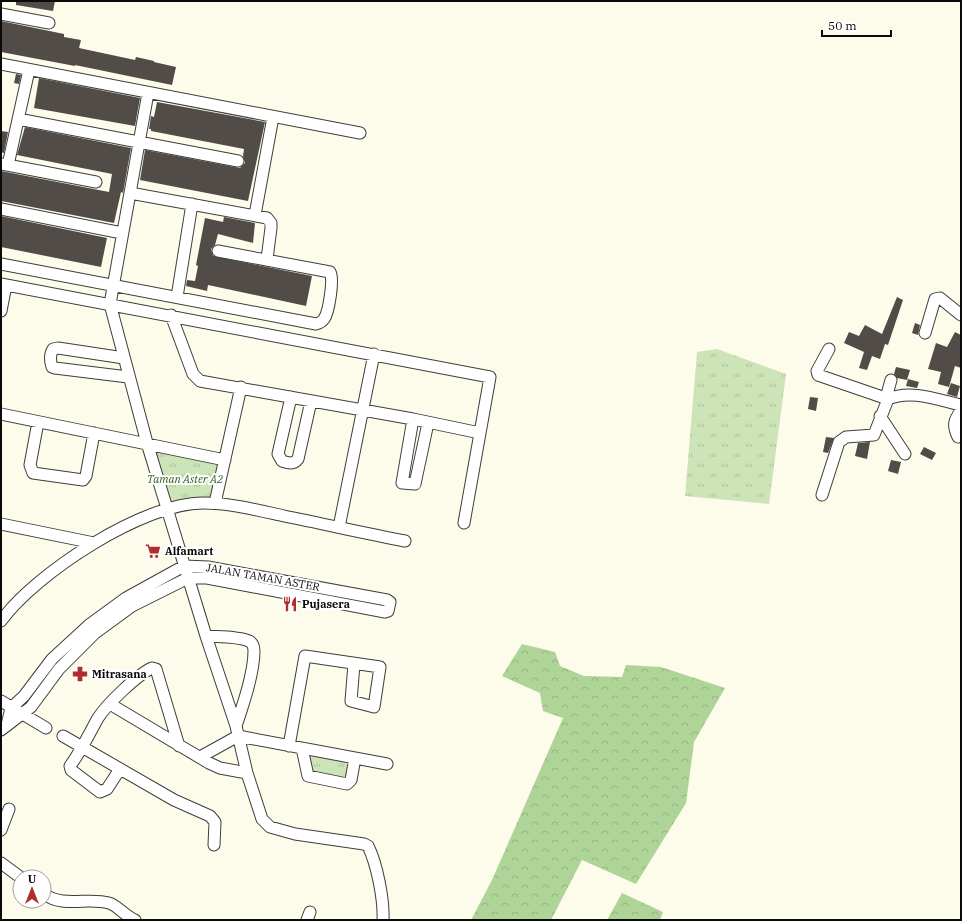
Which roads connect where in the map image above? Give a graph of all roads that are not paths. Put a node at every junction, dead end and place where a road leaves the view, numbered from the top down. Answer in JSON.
{"nodes":[{"id":1,"x":1,"y":14,"type":"edge"},
{"id":2,"x":49,"y":23,"type":"dead end"},
{"id":3,"x":1,"y":64,"type":"edge"},
{"id":4,"x":29,"y":70,"type":"junction"},
{"id":5,"x":148,"y":93,"type":"junction"},
{"id":6,"x":273,"y":117,"type":"junction"},
{"id":7,"x":18,"y":119,"type":"junction"},
{"id":8,"x":360,"y":133,"type":"dead end"},
{"id":9,"x":139,"y":143,"type":"junction"},
{"id":10,"x":238,"y":161,"type":"dead end"},
{"id":11,"x":4,"y":164,"type":"edge"},
{"id":12,"x":96,"y":182,"type":"dead end"},
{"id":13,"x":130,"y":193,"type":"junction"},
{"id":14,"x":192,"y":204,"type":"junction"},
{"id":15,"x":1,"y":209,"type":"edge"},
{"id":16,"x":255,"y":215,"type":"junction"},
{"id":17,"x":122,"y":233,"type":"junction"},
{"id":18,"x":218,"y":251,"type":"dead end"},
{"id":19,"x":267,"y":259,"type":"junction"},
{"id":20,"x":1,"y":264,"type":"edge"},
{"id":21,"x":3,"y":284,"type":"edge"},
{"id":22,"x":113,"y":286,"type":"junction"},
{"id":23,"x":177,"y":297,"type":"junction"},
{"id":24,"x":110,"y":304,"type":"junction"},
{"id":25,"x":1,"y":311,"type":"edge"},
{"id":26,"x":171,"y":315,"type":"junction"},
{"id":27,"x":961,"y":315,"type":"edge"},
{"id":28,"x":925,"y":333,"type":"dead end"},
{"id":29,"x":829,"y":349,"type":"dead end"},
{"id":30,"x":374,"y":354,"type":"junction"},
{"id":31,"x":124,"y":358,"type":"junction"},
{"id":32,"x":128,"y":377,"type":"junction"},
{"id":33,"x":891,"y":380,"type":"dead end"},
{"id":34,"x":241,"y":387,"type":"junction"},
{"id":35,"x":291,"y":397,"type":"junction"},
{"id":36,"x":887,"y":398,"type":"junction"},
{"id":37,"x":311,"y":401,"type":"junction"},
{"id":38,"x":961,"y":404,"type":"edge"},
{"id":39,"x":362,"y":410,"type":"junction"},
{"id":40,"x":961,"y":411,"type":"edge"},
{"id":41,"x":1,"y":414,"type":"edge"},
{"id":42,"x":880,"y":416,"type":"junction"},
{"id":43,"x":413,"y":419,"type":"junction"},
{"id":44,"x":38,"y":422,"type":"junction"},
{"id":45,"x":428,"y":423,"type":"junction"},
{"id":46,"x":94,"y":433,"type":"junction"},
{"id":47,"x":480,"y":433,"type":"junction"},
{"id":48,"x":958,"y":437,"type":"dead end"},
{"id":49,"x":147,"y":444,"type":"junction"},
{"id":50,"x":905,"y":454,"type":"dead end"},
{"id":51,"x":225,"y":460,"type":"junction"},
{"id":52,"x":822,"y":495,"type":"dead end"},
{"id":53,"x":215,"y":503,"type":"junction"},
{"id":54,"x":166,"y":509,"type":"junction"},
{"id":55,"x":464,"y":523,"type":"dead end"},
{"id":56,"x":1,"y":524,"type":"edge"},
{"id":57,"x":339,"y":527,"type":"junction"},
{"id":58,"x":94,"y":542,"type":"junction"},
{"id":59,"x":405,"y":542,"type":"dead end"},
{"id":60,"x":184,"y":566,"type":"junction"},
{"id":61,"x":188,"y":578,"type":"junction"},
{"id":62,"x":1,"y":620,"type":"edge"},
{"id":63,"x":206,"y":636,"type":"junction"},
{"id":64,"x":354,"y":664,"type":"dead end"},
{"id":65,"x":1,"y":701,"type":"edge"},
{"id":66,"x":110,"y":704,"type":"junction"},
{"id":67,"x":11,"y":708,"type":"junction"},
{"id":68,"x":23,"y":714,"type":"junction"},
{"id":69,"x":4,"y":727,"type":"edge"},
{"id":70,"x":46,"y":728,"type":"dead end"},
{"id":71,"x":237,"y":731,"type":"junction"},
{"id":72,"x":64,"y":736,"type":"dead end"},
{"id":73,"x":84,"y":746,"type":"junction"},
{"id":74,"x":179,"y":746,"type":"junction"},
{"id":75,"x":289,"y":746,"type":"junction"},
{"id":76,"x":302,"y":748,"type":"junction"},
{"id":77,"x":200,"y":757,"type":"junction"},
{"id":78,"x":355,"y":758,"type":"junction"},
{"id":79,"x":387,"y":764,"type":"dead end"},
{"id":80,"x":120,"y":769,"type":"junction"},
{"id":81,"x":247,"y":773,"type":"junction"},
{"id":82,"x":9,"y":809,"type":"dead end"},
{"id":83,"x":1,"y":830,"type":"edge"},
{"id":84,"x":214,"y":846,"type":"dead end"},
{"id":85,"x":1,"y":863,"type":"edge"},
{"id":86,"x":12,"y":871,"type":"edge"},
{"id":87,"x":52,"y":897,"type":"edge"},
{"id":88,"x":135,"y":920,"type":"edge"},
{"id":89,"x":383,"y":920,"type":"edge"}],
"edges":[{"from":1,"to":2,"type":"street"},
{"from":3,"to":4,"type":"street"},
{"from":4,"to":5,"type":"street"},
{"from":4,"to":7,"type":"street"},
{"from":5,"to":6,"type":"street"},
{"from":5,"to":9,"type":"street"},
{"from":6,"to":8,"type":"street"},
{"from":6,"to":16,"type":"street"},
{"from":7,"to":9,"type":"street"},
{"from":7,"to":11,"type":"street"},
{"from":9,"to":10,"type":"street"},
{"from":9,"to":13,"type":"street"},
{"from":11,"to":12,"type":"street"},
{"from":13,"to":14,"type":"street"},
{"from":13,"to":17,"type":"street"},
{"from":14,"to":16,"type":"street"},
{"from":14,"to":23,"type":"street"},
{"from":15,"to":17,"type":"street"},
{"from":16,"to":19,"type":"street"},
{"from":17,"to":22,"type":"street"},
{"from":18,"to":19,"type":"street"},
{"from":19,"to":23,"type":"street"},
{"from":20,"to":22,"type":"street"},
{"from":21,"to":24,"type":"street"},
{"from":21,"to":25,"type":"street"},
{"from":22,"to":23,"type":"street"},
{"from":22,"to":24,"type":"street"},
{"from":24,"to":26,"type":"street"},
{"from":24,"to":31,"type":"street"},
{"from":26,"to":30,"type":"street"},
{"from":26,"to":34,"type":"street"},
{"from":27,"to":28,"type":"street"},
{"from":29,"to":36,"type":"street"},
{"from":30,"to":39,"type":"street"},
{"from":30,"to":47,"type":"street"},
{"from":31,"to":32,"type":"street"},
{"from":31,"to":32,"type":"street"},
{"from":32,"to":49,"type":"street"},
{"from":33,"to":36,"type":"street"},
{"from":34,"to":35,"type":"street"},
{"from":34,"to":51,"type":"street"},
{"from":35,"to":37,"type":"street"},
{"from":35,"to":37,"type":"street"},
{"from":36,"to":38,"type":"street"},
{"from":36,"to":42,"type":"street"},
{"from":37,"to":39,"type":"street"},
{"from":39,"to":43,"type":"street"},
{"from":39,"to":57,"type":"street"},
{"from":40,"to":48,"type":"street"},
{"from":41,"to":44,"type":"street"},
{"from":42,"to":50,"type":"street"},
{"from":42,"to":52,"type":"street"},
{"from":43,"to":45,"type":"street"},
{"from":43,"to":45,"type":"street"},
{"from":44,"to":46,"type":"street"},
{"from":44,"to":46,"type":"street"},
{"from":45,"to":47,"type":"street"},
{"from":46,"to":49,"type":"street"},
{"from":47,"to":55,"type":"street"},
{"from":49,"to":51,"type":"street"},
{"from":49,"to":54,"type":"street"},
{"from":51,"to":53,"type":"street"},
{"from":53,"to":54,"type":"street"},
{"from":53,"to":57,"type":"street"},
{"from":54,"to":58,"type":"street"},
{"from":54,"to":60,"type":"street"},
{"from":56,"to":58,"type":"street"},
{"from":57,"to":59,"type":"street"},
{"from":58,"to":62,"type":"street"},
{"from":60,"to":61,"type":"street"},
{"from":60,"to":61,"type":"street","name":"JALAN TAMAN ASTER"},
{"from":60,"to":67,"type":"street"},
{"from":61,"to":63,"type":"street"},
{"from":61,"to":68,"type":"street","name":"JALAN TAMAN ASTER"},
{"from":63,"to":71,"type":"street"},
{"from":63,"to":71,"type":"street"},
{"from":64,"to":75,"type":"street"},
{"from":65,"to":67,"type":"street"},
{"from":66,"to":73,"type":"street"},
{"from":66,"to":74,"type":"street"},
{"from":66,"to":74,"type":"street"},
{"from":67,"to":68,"type":"street"},
{"from":67,"to":69,"type":"street"},
{"from":68,"to":69,"type":"street","name":"JALAN TAMAN ASTER"},
{"from":68,"to":70,"type":"street"},
{"from":71,"to":75,"type":"street"},
{"from":71,"to":77,"type":"street"},
{"from":71,"to":81,"type":"street"},
{"from":72,"to":73,"type":"street"},
{"from":73,"to":80,"type":"street"},
{"from":73,"to":80,"type":"street"},
{"from":74,"to":77,"type":"street"},
{"from":75,"to":76,"type":"street"},
{"from":76,"to":78,"type":"street"},
{"from":76,"to":78,"type":"street"},
{"from":77,"to":81,"type":"street"},
{"from":78,"to":79,"type":"street"},
{"from":80,"to":84,"type":"street"},
{"from":81,"to":89,"type":"street"},
{"from":82,"to":83,"type":"street"},
{"from":85,"to":86,"type":"street"},
{"from":87,"to":88,"type":"street"}]}
